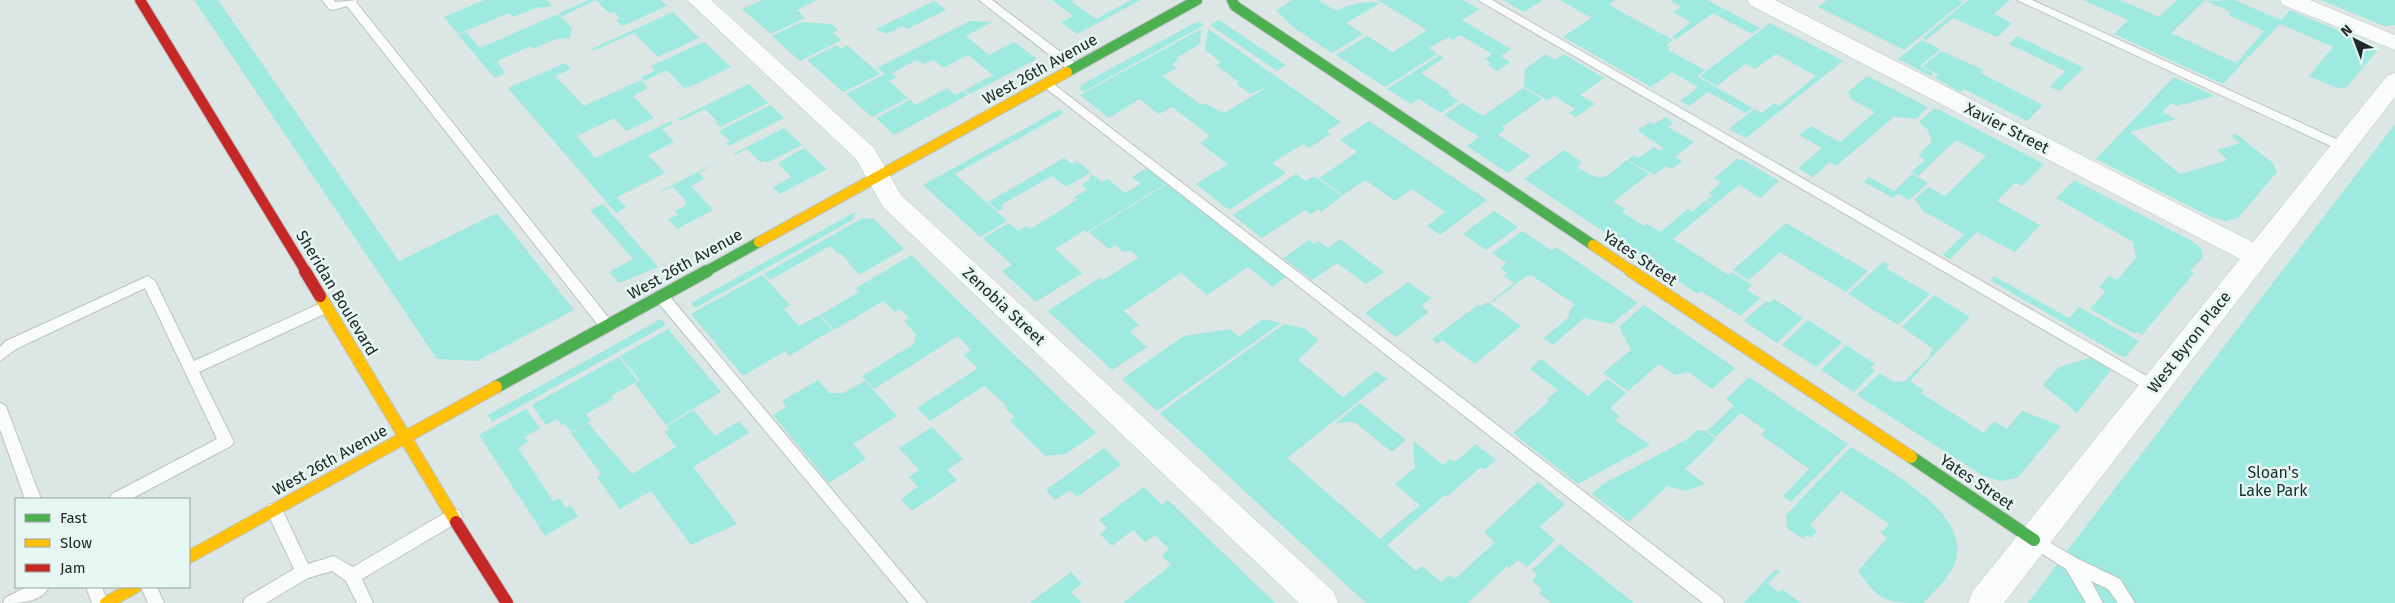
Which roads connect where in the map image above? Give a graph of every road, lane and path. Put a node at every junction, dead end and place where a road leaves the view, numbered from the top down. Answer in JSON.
{"nodes":[{"id":1,"x":140,"y":0,"type":"edge"},
{"id":2,"x":328,"y":0,"type":"edge"},
{"id":3,"x":351,"y":0,"type":"edge"},
{"id":4,"x":698,"y":0,"type":"edge"},
{"id":5,"x":984,"y":0,"type":"edge"},
{"id":6,"x":1197,"y":0,"type":"edge"},
{"id":7,"x":1232,"y":0,"type":"edge"},
{"id":8,"x":1484,"y":0,"type":"edge"},
{"id":9,"x":1758,"y":0,"type":"edge"},
{"id":10,"x":2023,"y":0,"type":"edge"},
{"id":11,"x":2291,"y":0,"type":"edge"},
{"id":12,"x":2395,"y":43,"type":"edge"},
{"id":13,"x":1074,"y":68,"type":"junction"},
{"id":14,"x":2395,"y":81,"type":"edge"},
{"id":15,"x":1047,"y":83,"type":"junction"},
{"id":16,"x":2343,"y":147,"type":"junction"},
{"id":17,"x":878,"y":176,"type":"junction"},
{"id":18,"x":2257,"y":256,"type":"junction"},
{"id":19,"x":660,"y":296,"type":"junction"},
{"id":20,"x":326,"y":307,"type":"junction"},
{"id":21,"x":606,"y":326,"type":"junction"},
{"id":22,"x":0,"y":355,"type":"edge"},
{"id":23,"x":191,"y":369,"type":"junction"},
{"id":24,"x":2154,"y":387,"type":"junction"},
{"id":25,"x":0,"y":409,"type":"edge"},
{"id":26,"x":404,"y":438,"type":"junction"},
{"id":27,"x":33,"y":498,"type":"edge"},
{"id":28,"x":119,"y":498,"type":"edge"},
{"id":29,"x":274,"y":510,"type":"junction"},
{"id":30,"x":454,"y":516,"type":"junction"},
{"id":31,"x":2034,"y":540,"type":"junction"},
{"id":32,"x":190,"y":556,"type":"edge"},
{"id":33,"x":2072,"y":564,"type":"junction"},
{"id":34,"x":304,"y":572,"type":"junction"},
{"id":35,"x":352,"y":576,"type":"junction"},
{"id":36,"x":39,"y":588,"type":"edge"},
{"id":37,"x":94,"y":588,"type":"edge"},
{"id":38,"x":133,"y":588,"type":"edge"},
{"id":39,"x":149,"y":588,"type":"edge"},
{"id":40,"x":11,"y":603,"type":"edge"},
{"id":41,"x":100,"y":603,"type":"edge"},
{"id":42,"x":106,"y":603,"type":"edge"},
{"id":43,"x":156,"y":603,"type":"edge"},
{"id":44,"x":251,"y":603,"type":"edge"},
{"id":45,"x":365,"y":603,"type":"edge"},
{"id":46,"x":507,"y":603,"type":"edge"},
{"id":47,"x":919,"y":603,"type":"edge"},
{"id":48,"x":1322,"y":603,"type":"edge"},
{"id":49,"x":1716,"y":603,"type":"edge"},
{"id":50,"x":1984,"y":603,"type":"edge"},
{"id":51,"x":2095,"y":603,"type":"edge"},
{"id":52,"x":2127,"y":603,"type":"edge"}],
"edges":[{"from":1,"to":20,"type":"street","name":"Sheridan Boulevard"},
{"from":2,"to":3,"type":"lane"},
{"from":3,"to":21,"type":"lane"},
{"from":4,"to":17,"type":"street","name":"Zenobia Street"},
{"from":5,"to":13,"type":"lane"},
{"from":6,"to":13,"type":"street","name":"West 26th Avenue"},
{"from":7,"to":31,"type":"street","name":"Yates Street"},
{"from":8,"to":24,"type":"lane"},
{"from":9,"to":18,"type":"street","name":"Xavier Street"},
{"from":10,"to":16,"type":"lane"},
{"from":11,"to":12,"type":"street"},
{"from":13,"to":15,"type":"street","name":"West 26th Avenue"},
{"from":14,"to":16,"type":"street","name":"West Byron Place"},
{"from":15,"to":17,"type":"street","name":"West 26th Avenue"},
{"from":15,"to":49,"type":"lane"},
{"from":16,"to":18,"type":"street","name":"West Byron Place"},
{"from":17,"to":19,"type":"street","name":"West 26th Avenue"},
{"from":17,"to":48,"type":"street","name":"Zenobia Street"},
{"from":18,"to":24,"type":"street","name":"West Byron Place"},
{"from":19,"to":21,"type":"street","name":"West 26th Avenue"},
{"from":19,"to":47,"type":"lane"},
{"from":20,"to":23,"type":"lane"},
{"from":20,"to":26,"type":"street","name":"Sheridan Boulevard"},
{"from":21,"to":26,"type":"street","name":"West 26th Avenue"},
{"from":22,"to":23,"type":"lane"},
{"from":23,"to":28,"type":"lane"},
{"from":24,"to":31,"type":"street","name":"West Byron Place"},
{"from":25,"to":27,"type":"lane"},
{"from":26,"to":29,"type":"street","name":"West 26th Avenue"},
{"from":26,"to":30,"type":"street","name":"Sheridan Boulevard"},
{"from":29,"to":32,"type":"street","name":"West 26th Avenue"},
{"from":29,"to":34,"type":"lane"},
{"from":30,"to":35,"type":"lane"},
{"from":30,"to":46,"type":"street","name":"Sheridan Boulevard"},
{"from":31,"to":33,"type":"lane"},
{"from":31,"to":50,"type":"street","name":"West Byron Place"},
{"from":33,"to":51,"type":"lane"},
{"from":33,"to":52,"type":"lane"},
{"from":34,"to":35,"type":"lane"},
{"from":34,"to":44,"type":"lane"},
{"from":35,"to":45,"type":"lane"},
{"from":36,"to":40,"type":"lane"},
{"from":37,"to":41,"type":"lane"},
{"from":38,"to":42,"type":"street"},
{"from":39,"to":43,"type":"lane"}]}
